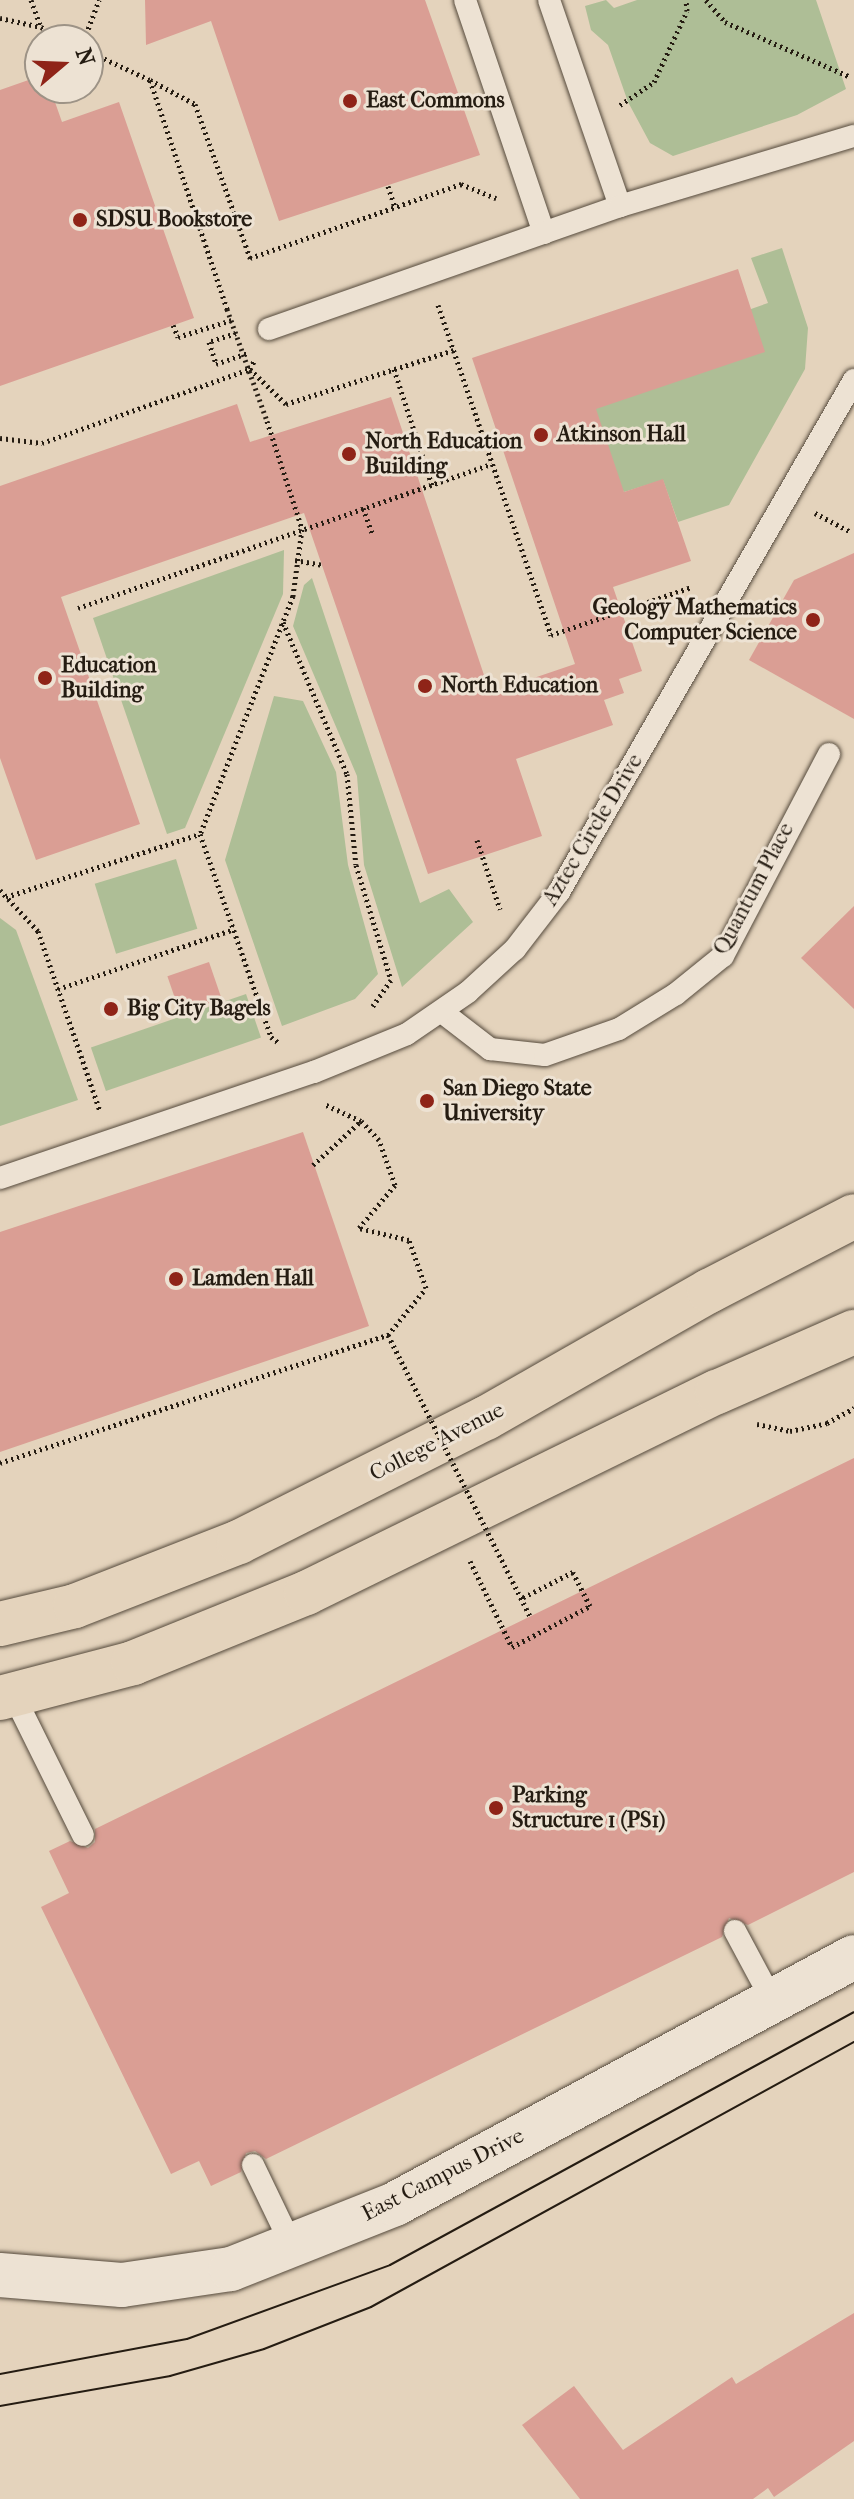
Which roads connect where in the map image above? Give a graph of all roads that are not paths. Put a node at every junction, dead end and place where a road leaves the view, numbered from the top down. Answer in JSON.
{"nodes":[{"id":1,"x":465,"y":0,"type":"edge"},
{"id":2,"x":549,"y":0,"type":"edge"},
{"id":3,"x":851,"y":136,"type":"edge"},
{"id":4,"x":620,"y":206,"type":"junction"},
{"id":5,"x":544,"y":233,"type":"junction"},
{"id":6,"x":269,"y":329,"type":"dead end"},
{"id":7,"x":854,"y":380,"type":"edge"},
{"id":8,"x":829,"y":754,"type":"dead end"},
{"id":9,"x":442,"y":1012,"type":"junction"},
{"id":10,"x":0,"y":1178,"type":"edge"},
{"id":11,"x":854,"y":1216,"type":"edge"},
{"id":12,"x":854,"y":1332,"type":"edge"},
{"id":13,"x":0,"y":1624,"type":"edge"},
{"id":14,"x":7,"y":1697,"type":"edge"},
{"id":15,"x":83,"y":1835,"type":"dead end"},
{"id":16,"x":735,"y":1931,"type":"dead end"},
{"id":17,"x":854,"y":1957,"type":"edge"},
{"id":18,"x":773,"y":2002,"type":"junction"},
{"id":19,"x":253,"y":2165,"type":"dead end"},
{"id":20,"x":291,"y":2244,"type":"junction"},
{"id":21,"x":0,"y":2275,"type":"edge"}],
"edges":[{"from":1,"to":5,"type":"lane"},
{"from":2,"to":4,"type":"lane"},
{"from":3,"to":4,"type":"lane"},
{"from":4,"to":5,"type":"lane"},
{"from":5,"to":6,"type":"lane"},
{"from":7,"to":9,"type":"lane","name":"Aztec Circle Drive"},
{"from":8,"to":9,"type":"lane","name":"Quantum Place"},
{"from":9,"to":10,"type":"lane","name":"Aztec Circle Drive"},
{"from":11,"to":13,"type":"main road","name":"College Avenue"},
{"from":12,"to":14,"type":"main road"},
{"from":14,"to":15,"type":"lane"},
{"from":16,"to":18,"type":"lane"},
{"from":17,"to":18,"type":"street","name":"East Campus Drive"},
{"from":18,"to":20,"type":"street","name":"East Campus Drive"},
{"from":19,"to":20,"type":"lane"},
{"from":20,"to":21,"type":"street","name":"East Campus Drive"}]}
